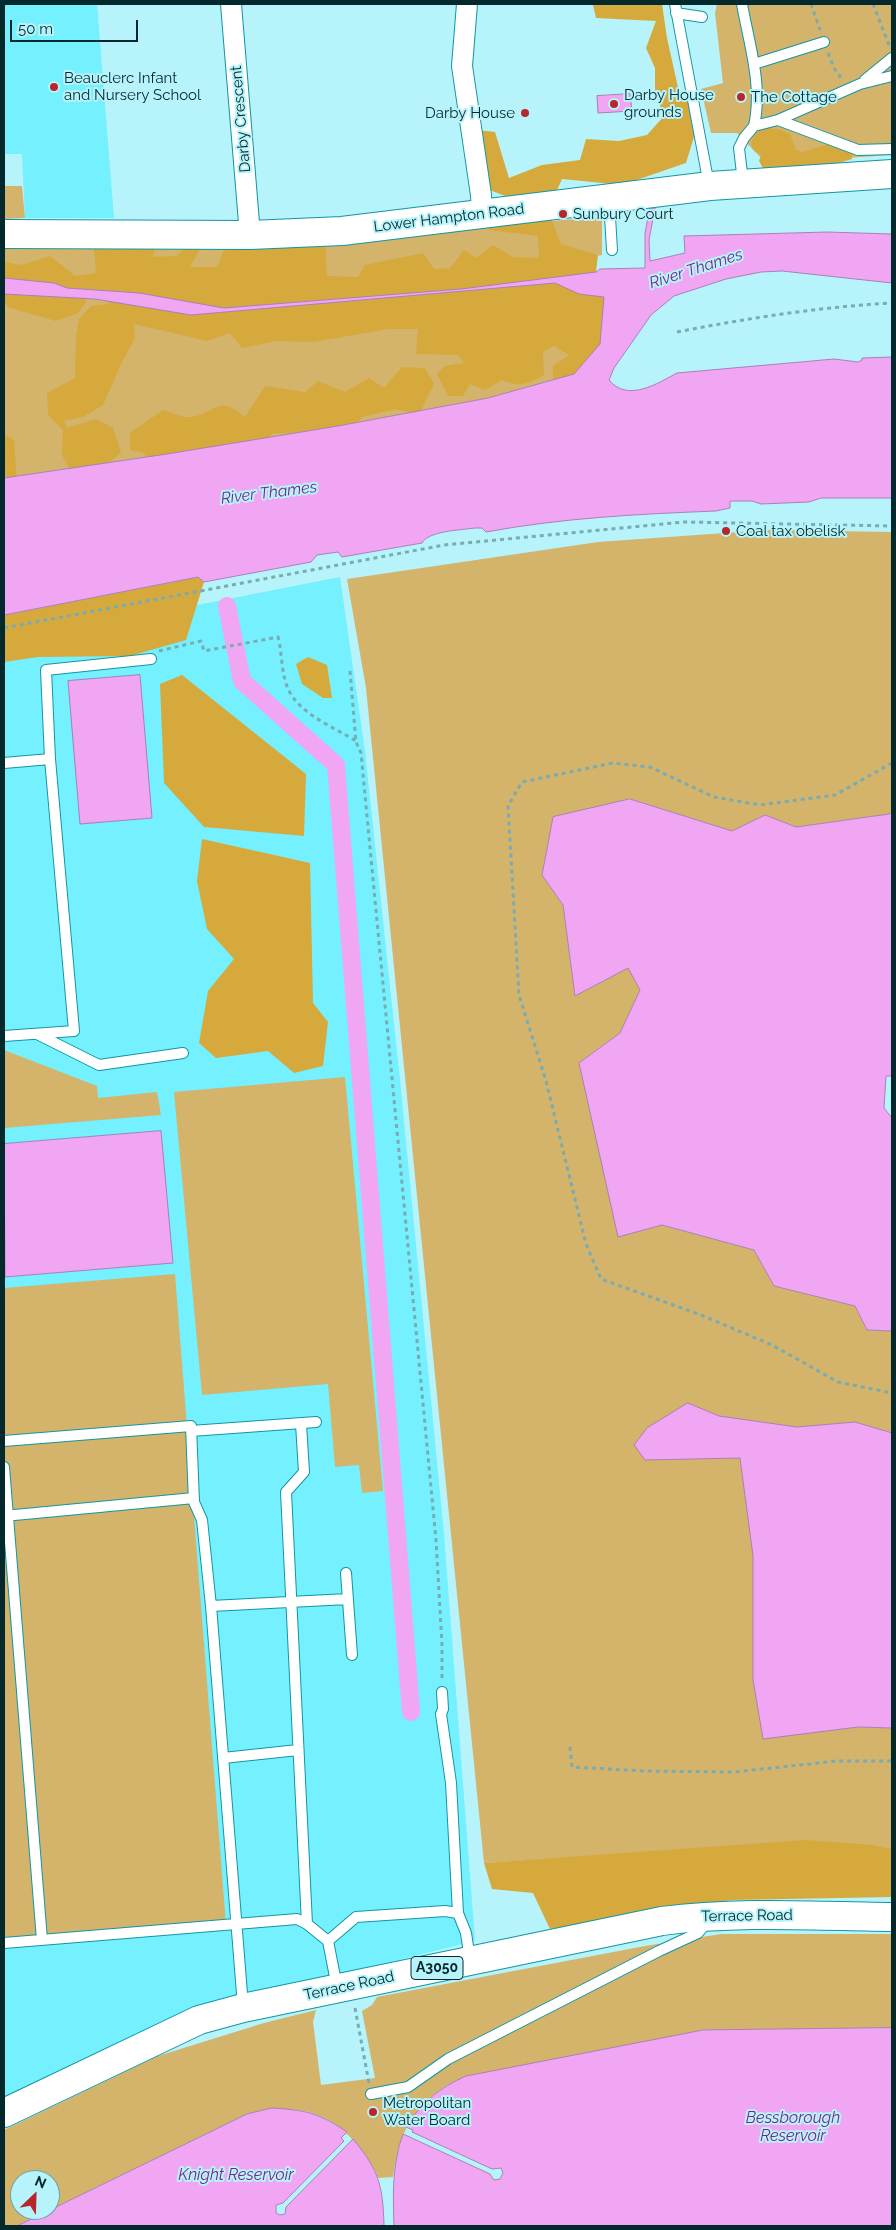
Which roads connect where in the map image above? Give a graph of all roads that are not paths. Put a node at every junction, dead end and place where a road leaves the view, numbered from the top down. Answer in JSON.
{"nodes":[{"id":1,"x":231,"y":4,"type":"edge"},
{"id":2,"x":467,"y":4,"type":"edge"},
{"id":3,"x":742,"y":4,"type":"edge"},
{"id":4,"x":675,"y":8,"type":"edge"},
{"id":5,"x":702,"y":17,"type":"dead end"},
{"id":6,"x":824,"y":42,"type":"dead end"},
{"id":7,"x":892,"y":58,"type":"edge"},
{"id":8,"x":754,"y":64,"type":"junction"},
{"id":9,"x":892,"y":76,"type":"edge"},
{"id":10,"x":860,"y":84,"type":"junction"},
{"id":11,"x":778,"y":120,"type":"junction"},
{"id":12,"x":754,"y":126,"type":"junction"},
{"id":13,"x":892,"y":149,"type":"edge"},
{"id":14,"x":892,"y":174,"type":"edge"},
{"id":15,"x":744,"y":183,"type":"junction"},
{"id":16,"x":710,"y":186,"type":"junction"},
{"id":17,"x":609,"y":198,"type":"junction"},
{"id":18,"x":482,"y":215,"type":"junction"},
{"id":19,"x":4,"y":234,"type":"edge"},
{"id":20,"x":250,"y":235,"type":"junction"},
{"id":21,"x":612,"y":250,"type":"dead end"},
{"id":22,"x":151,"y":659,"type":"road end"},
{"id":23,"x":50,"y":760,"type":"junction"},
{"id":24,"x":4,"y":764,"type":"edge"},
{"id":25,"x":36,"y":1034,"type":"junction"},
{"id":26,"x":4,"y":1036,"type":"edge"},
{"id":27,"x":183,"y":1053,"type":"dead end"},
{"id":28,"x":316,"y":1422,"type":"dead end"},
{"id":29,"x":301,"y":1424,"type":"junction"},
{"id":30,"x":191,"y":1432,"type":"junction"},
{"id":31,"x":4,"y":1441,"type":"edge"},
{"id":32,"x":4,"y":1467,"type":"edge"},
{"id":33,"x":194,"y":1498,"type":"junction"},
{"id":34,"x":6,"y":1516,"type":"edge"},
{"id":35,"x":346,"y":1574,"type":"dead end"},
{"id":36,"x":348,"y":1599,"type":"junction"},
{"id":37,"x":290,"y":1601,"type":"junction"},
{"id":38,"x":211,"y":1606,"type":"junction"},
{"id":39,"x":352,"y":1655,"type":"dead end"},
{"id":40,"x":442,"y":1692,"type":"road end"},
{"id":41,"x":298,"y":1750,"type":"junction"},
{"id":42,"x":223,"y":1758,"type":"junction"},
{"id":43,"x":458,"y":1913,"type":"junction"},
{"id":44,"x":711,"y":1917,"type":"junction"},
{"id":45,"x":892,"y":1917,"type":"edge"},
{"id":46,"x":236,"y":1924,"type":"junction"},
{"id":47,"x":307,"y":1924,"type":"junction"},
{"id":48,"x":42,"y":1940,"type":"junction"},
{"id":49,"x":328,"y":1941,"type":"junction"},
{"id":50,"x":4,"y":1943,"type":"edge"},
{"id":51,"x":470,"y":1961,"type":"junction"},
{"id":52,"x":346,"y":1998,"type":"junction"},
{"id":53,"x":243,"y":2008,"type":"junction"},
{"id":54,"x":371,"y":2094,"type":"dead end"},
{"id":55,"x":4,"y":2114,"type":"edge"}],
"edges":[{"from":1,"to":20,"type":"street","name":"Darby Crescent"},
{"from":2,"to":18,"type":"street"},
{"from":3,"to":8,"type":"lane"},
{"from":4,"to":5,"type":"lane"},
{"from":4,"to":16,"type":"lane"},
{"from":6,"to":8,"type":"lane"},
{"from":7,"to":10,"type":"lane"},
{"from":8,"to":12,"type":"lane"},
{"from":9,"to":10,"type":"lane"},
{"from":10,"to":11,"type":"lane"},
{"from":11,"to":12,"type":"lane"},
{"from":11,"to":13,"type":"lane"},
{"from":12,"to":15,"type":"lane"},
{"from":14,"to":15,"type":"main road","name":"Lower Hampton Road"},
{"from":15,"to":16,"type":"main road","name":"Lower Hampton Road"},
{"from":16,"to":17,"type":"main road","name":"Lower Hampton Road"},
{"from":17,"to":18,"type":"main road","name":"Lower Hampton Road"},
{"from":17,"to":21,"type":"lane"},
{"from":18,"to":20,"type":"main road","name":"Lower Hampton Road"},
{"from":19,"to":20,"type":"main road","name":"Lower Hampton Road"},
{"from":22,"to":23,"type":"lane"},
{"from":23,"to":24,"type":"lane"},
{"from":23,"to":25,"type":"lane"},
{"from":25,"to":26,"type":"lane"},
{"from":25,"to":27,"type":"lane"},
{"from":28,"to":29,"type":"lane"},
{"from":29,"to":30,"type":"lane"},
{"from":29,"to":37,"type":"lane"},
{"from":30,"to":31,"type":"lane"},
{"from":30,"to":33,"type":"lane"},
{"from":32,"to":34,"type":"lane"},
{"from":33,"to":34,"type":"lane"},
{"from":33,"to":38,"type":"lane"},
{"from":34,"to":48,"type":"lane"},
{"from":35,"to":36,"type":"lane"},
{"from":36,"to":37,"type":"lane"},
{"from":36,"to":39,"type":"lane"},
{"from":37,"to":38,"type":"lane"},
{"from":37,"to":41,"type":"lane"},
{"from":38,"to":42,"type":"lane"},
{"from":40,"to":43,"type":"lane"},
{"from":41,"to":42,"type":"lane"},
{"from":41,"to":47,"type":"lane"},
{"from":42,"to":46,"type":"lane"},
{"from":43,"to":49,"type":"lane"},
{"from":43,"to":51,"type":"lane"},
{"from":44,"to":45,"type":"main road","name":"Terrace Road","number":"A3050"},
{"from":44,"to":51,"type":"main road","name":"Terrace Road","number":"A3050"},
{"from":44,"to":54,"type":"lane"},
{"from":46,"to":47,"type":"lane"},
{"from":46,"to":48,"type":"lane"},
{"from":46,"to":53,"type":"lane"},
{"from":47,"to":49,"type":"lane"},
{"from":48,"to":50,"type":"lane"},
{"from":49,"to":52,"type":"lane"},
{"from":51,"to":52,"type":"main road","name":"Terrace Road","number":"A3050"},
{"from":52,"to":53,"type":"main road","name":"Terrace Road","number":"A3050"},
{"from":53,"to":55,"type":"main road","name":"Terrace Road","number":"A3050"}]}
